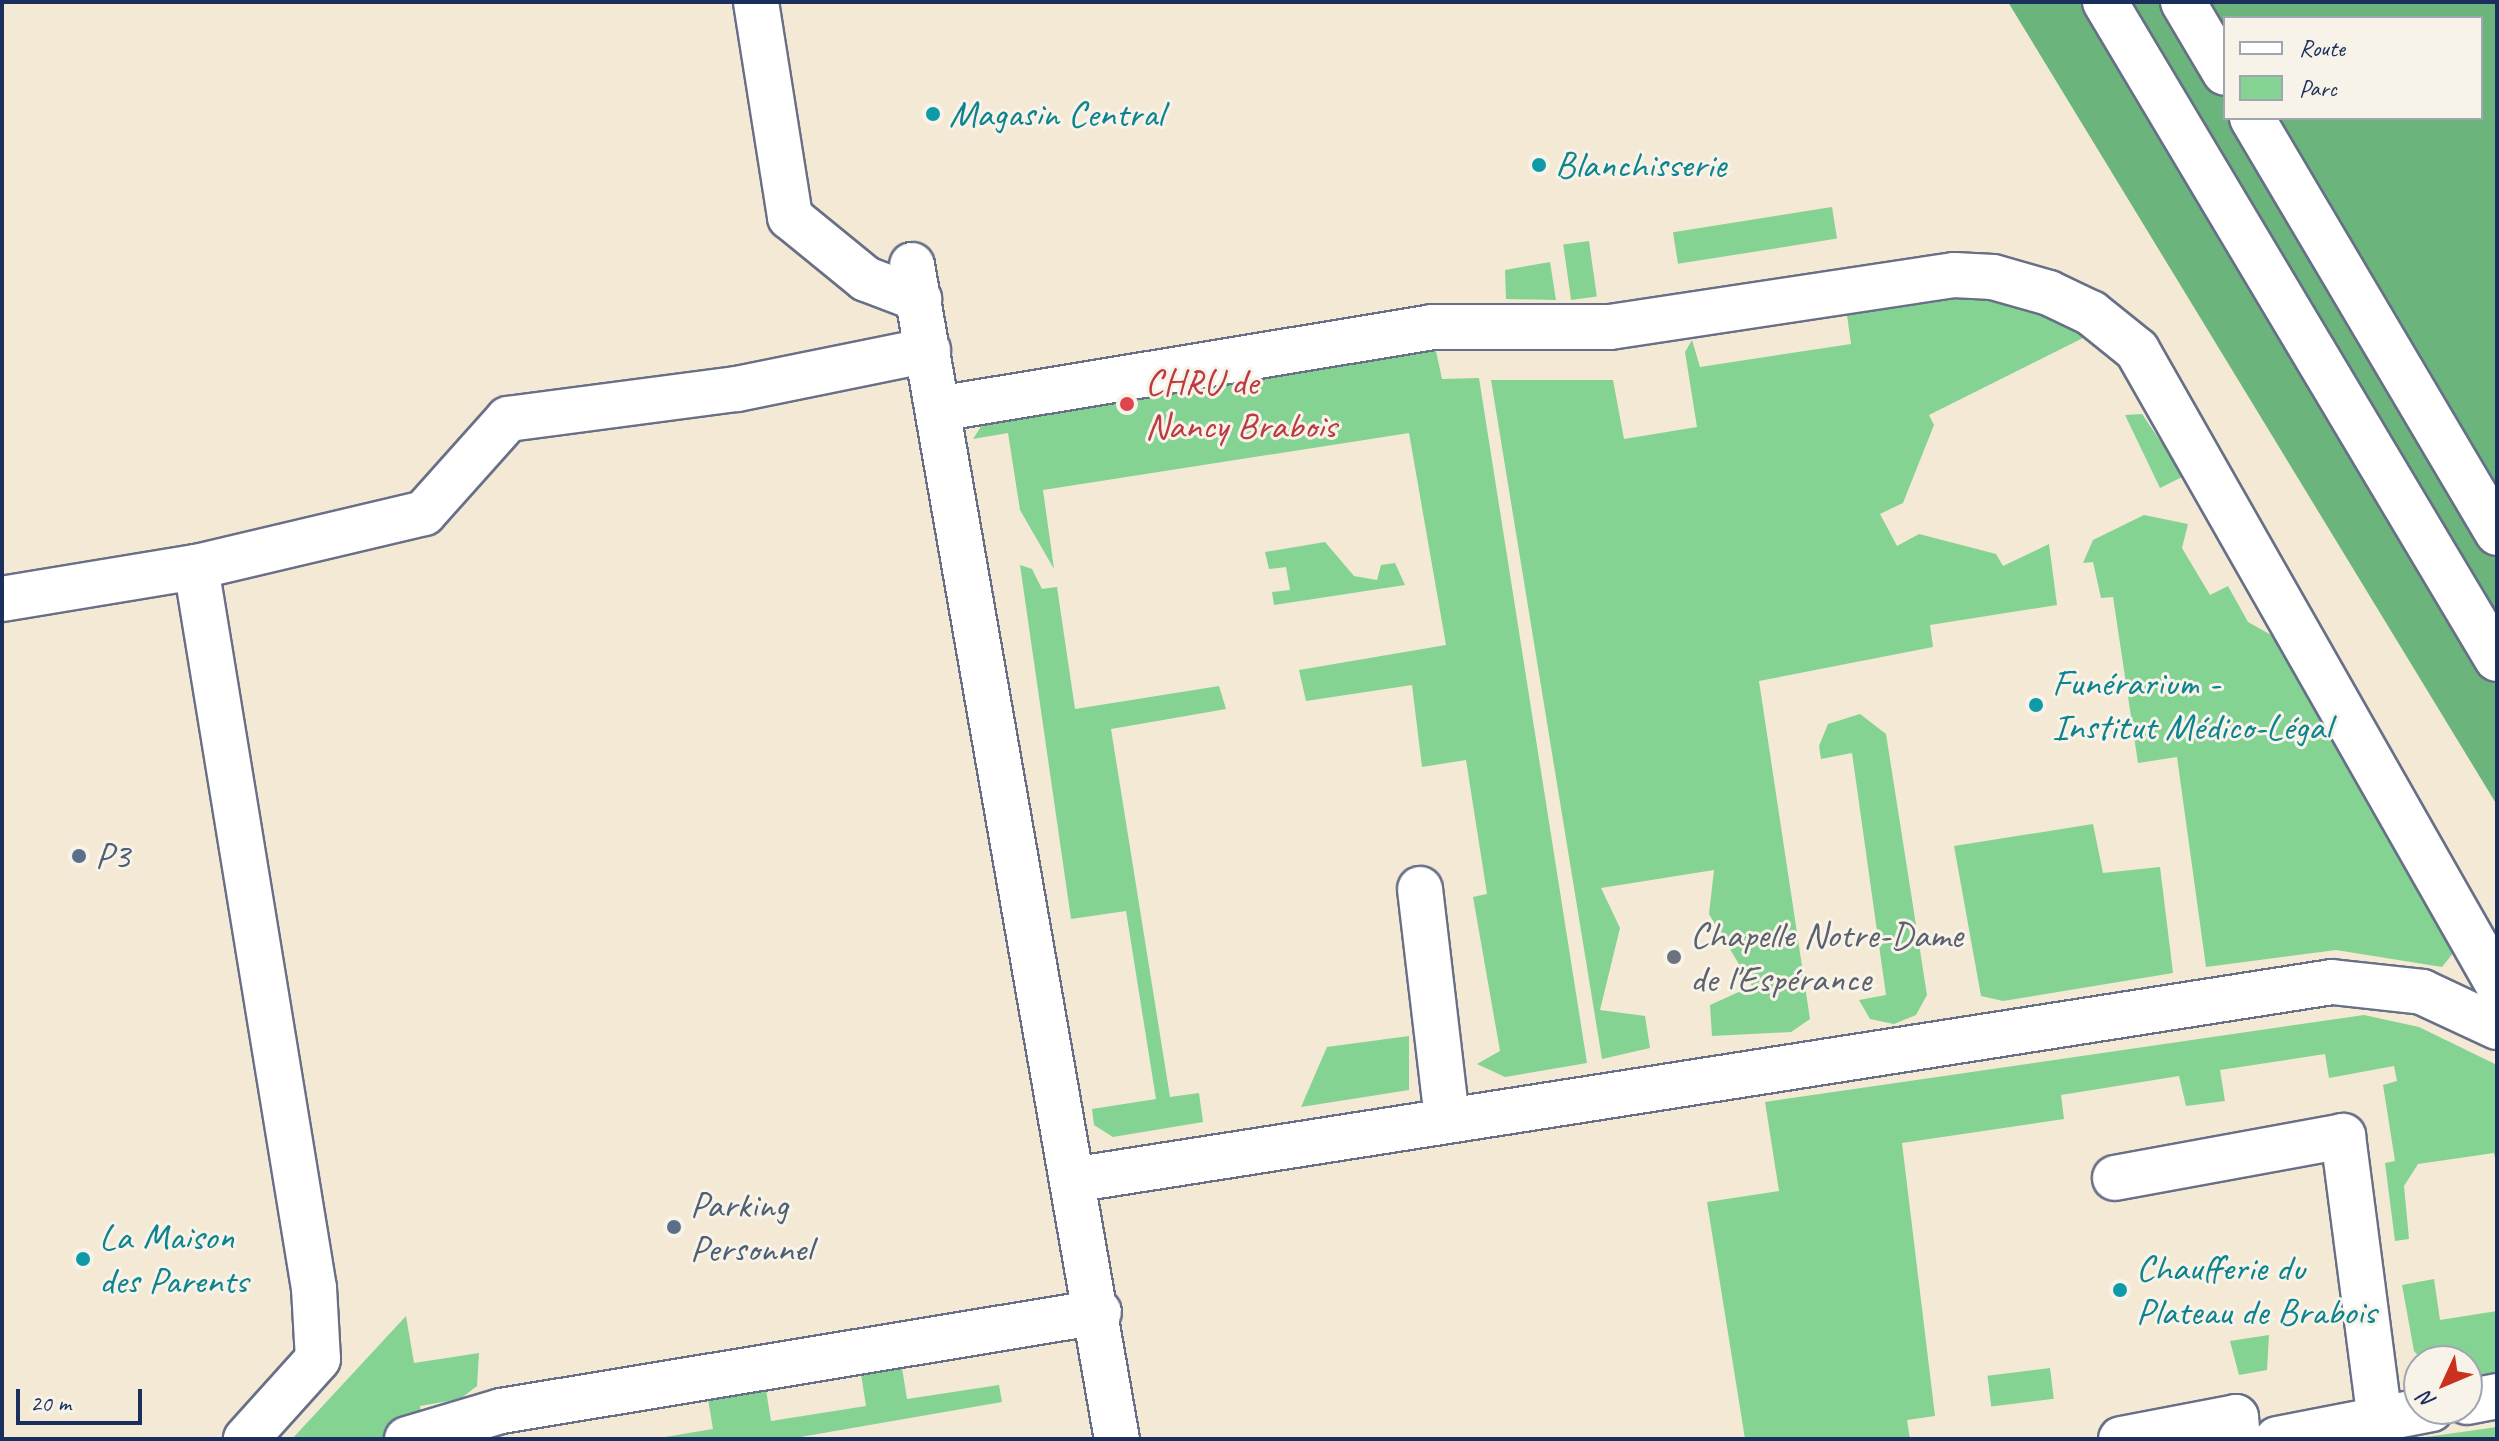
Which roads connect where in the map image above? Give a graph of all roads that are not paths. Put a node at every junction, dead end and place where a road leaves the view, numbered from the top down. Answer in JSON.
{"nodes":[{"id":1,"x":756,"y":2,"type":"edge"},
{"id":2,"x":2105,"y":2,"type":"edge"},
{"id":3,"x":2183,"y":2,"type":"edge"},
{"id":4,"x":2223,"y":70,"type":"edge"},
{"id":5,"x":2253,"y":120,"type":"edge"},
{"id":6,"x":928,"y":350,"type":"junction"},
{"id":7,"x":938,"y":409,"type":"junction"},
{"id":8,"x":2497,"y":533,"type":"edge"},
{"id":9,"x":196,"y":567,"type":"junction"},
{"id":10,"x":2,"y":599,"type":"edge"},
{"id":11,"x":2497,"y":659,"type":"edge"},
{"id":12,"x":1420,"y":889,"type":"dead end"},
{"id":13,"x":2497,"y":983,"type":"edge"},
{"id":14,"x":2497,"y":1027,"type":"edge"},
{"id":15,"x":1447,"y":1118,"type":"junction"},
{"id":16,"x":2115,"y":1178,"type":"dead end"},
{"id":17,"x":1072,"y":1180,"type":"junction"},
{"id":18,"x":1099,"y":1312,"type":"junction"},
{"id":19,"x":2403,"y":1414,"type":"edge"},
{"id":20,"x":2380,"y":1419,"type":"junction"},
{"id":21,"x":246,"y":1439,"type":"edge"},
{"id":22,"x":407,"y":1439,"type":"edge"},
{"id":23,"x":1117,"y":1439,"type":"edge"},
{"id":24,"x":2121,"y":1439,"type":"edge"},
{"id":25,"x":2238,"y":1439,"type":"edge"},
{"id":26,"x":2277,"y":1439,"type":"edge"}],
"edges":[{"from":1,"to":6,"type":"main road"},
{"from":2,"to":11,"type":"main road"},
{"from":3,"to":4,"type":"main road"},
{"from":5,"to":8,"type":"main road"},
{"from":6,"to":7,"type":"main road"},
{"from":6,"to":9,"type":"main road"},
{"from":7,"to":13,"type":"main road"},
{"from":7,"to":17,"type":"main road"},
{"from":9,"to":10,"type":"main road"},
{"from":9,"to":21,"type":"main road"},
{"from":12,"to":15,"type":"main road"},
{"from":14,"to":15,"type":"main road"},
{"from":15,"to":17,"type":"main road"},
{"from":16,"to":20,"type":"main road"},
{"from":17,"to":18,"type":"main road"},
{"from":18,"to":22,"type":"main road"},
{"from":18,"to":23,"type":"main road"},
{"from":19,"to":20,"type":"main road"},
{"from":20,"to":26,"type":"main road"},
{"from":24,"to":25,"type":"main road"}]}
